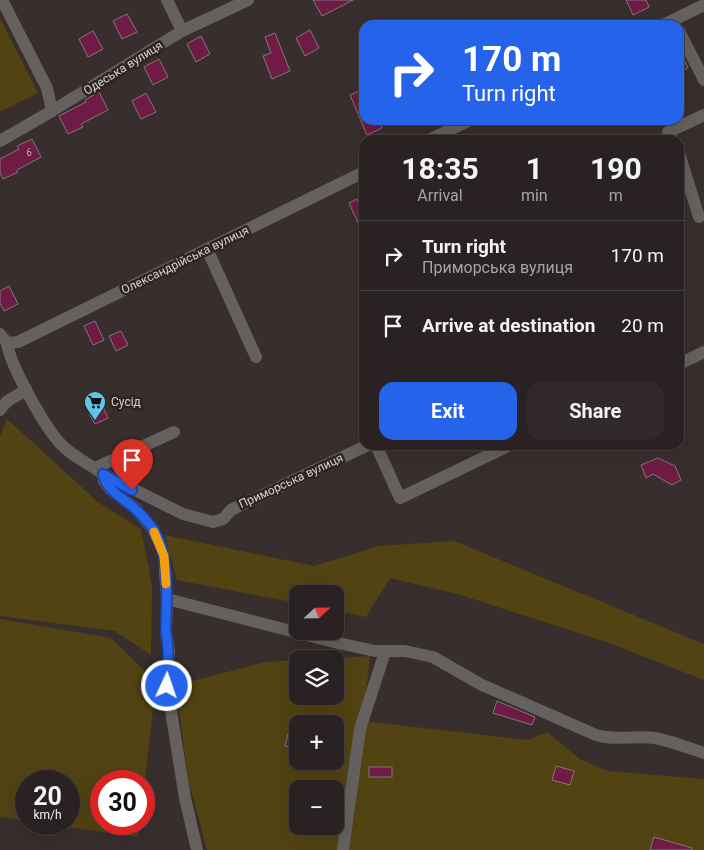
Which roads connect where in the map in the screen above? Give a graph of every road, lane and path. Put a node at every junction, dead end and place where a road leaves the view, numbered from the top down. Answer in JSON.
{"nodes":[{"id":1,"x":2,"y":0,"type":"edge"},
{"id":2,"x":167,"y":0,"type":"edge"},
{"id":3,"x":248,"y":0,"type":"edge"},
{"id":4,"x":696,"y":5,"type":"edge"},
{"id":5,"x":679,"y":20,"type":"edge"},
{"id":6,"x":182,"y":31,"type":"junction"},
{"id":7,"x":684,"y":45,"type":"edge"},
{"id":8,"x":704,"y":80,"type":"edge"},
{"id":9,"x":52,"y":112,"type":"junction"},
{"id":10,"x":704,"y":115,"type":"edge"},
{"id":11,"x":684,"y":124,"type":"edge"},
{"id":12,"x":460,"y":125,"type":"edge"},
{"id":13,"x":683,"y":125,"type":"edge"},
{"id":14,"x":439,"y":135,"type":"edge"},
{"id":15,"x":670,"y":135,"type":"edge"},
{"id":16,"x":0,"y":141,"type":"edge"},
{"id":17,"x":684,"y":172,"type":"edge"},
{"id":18,"x":359,"y":174,"type":"edge"},
{"id":19,"x":699,"y":196,"type":"edge"},
{"id":20,"x":699,"y":217,"type":"dead end"},
{"id":21,"x":207,"y":249,"type":"junction"},
{"id":22,"x":4,"y":340,"type":"edge"},
{"id":23,"x":704,"y":352,"type":"edge"},
{"id":24,"x":256,"y":357,"type":"dead end"},
{"id":25,"x":684,"y":362,"type":"edge"},
{"id":26,"x":26,"y":389,"type":"junction"},
{"id":27,"x":4,"y":399,"type":"edge"},
{"id":28,"x":0,"y":410,"type":"edge"},
{"id":29,"x":174,"y":432,"type":"dead end"},
{"id":30,"x":359,"y":449,"type":"edge"},
{"id":31,"x":378,"y":450,"type":"edge"},
{"id":32,"x":500,"y":450,"type":"edge"},
{"id":33,"x":99,"y":471,"type":"junction"},
{"id":34,"x":168,"y":599,"type":"junction"},
{"id":35,"x":385,"y":652,"type":"junction"},
{"id":36,"x":704,"y":753,"type":"edge"},
{"id":37,"x":196,"y":850,"type":"edge"},
{"id":38,"x":343,"y":850,"type":"edge"}],
"edges":[{"from":1,"to":9,"type":"street"},
{"from":2,"to":6,"type":"street"},
{"from":3,"to":6,"type":"street","name":"Одеська вулиця"},
{"from":4,"to":5,"type":"street"},
{"from":6,"to":9,"type":"street","name":"Одеська вулиця"},
{"from":7,"to":8,"type":"street"},
{"from":9,"to":16,"type":"street","name":"Одеська вулиця"},
{"from":10,"to":11,"type":"street"},
{"from":12,"to":14,"type":"street"},
{"from":13,"to":15,"type":"street"},
{"from":17,"to":19,"type":"street"},
{"from":18,"to":21,"type":"street","name":"Олександрійська вулиця"},
{"from":19,"to":20,"type":"street"},
{"from":21,"to":22,"type":"street","name":"Олександрійська вулиця"},
{"from":21,"to":24,"type":"street"},
{"from":22,"to":26,"type":"street"},
{"from":23,"to":25,"type":"street"},
{"from":26,"to":27,"type":"street"},
{"from":26,"to":33,"type":"street"},
{"from":27,"to":28,"type":"street"},
{"from":29,"to":33,"type":"street"},
{"from":30,"to":33,"type":"street","name":"Приморська вулиця"},
{"from":31,"to":32,"type":"street"},
{"from":33,"to":34,"type":"street"},
{"from":34,"to":35,"type":"street"},
{"from":34,"to":37,"type":"street"},
{"from":35,"to":36,"type":"street"},
{"from":35,"to":38,"type":"street"}]}
